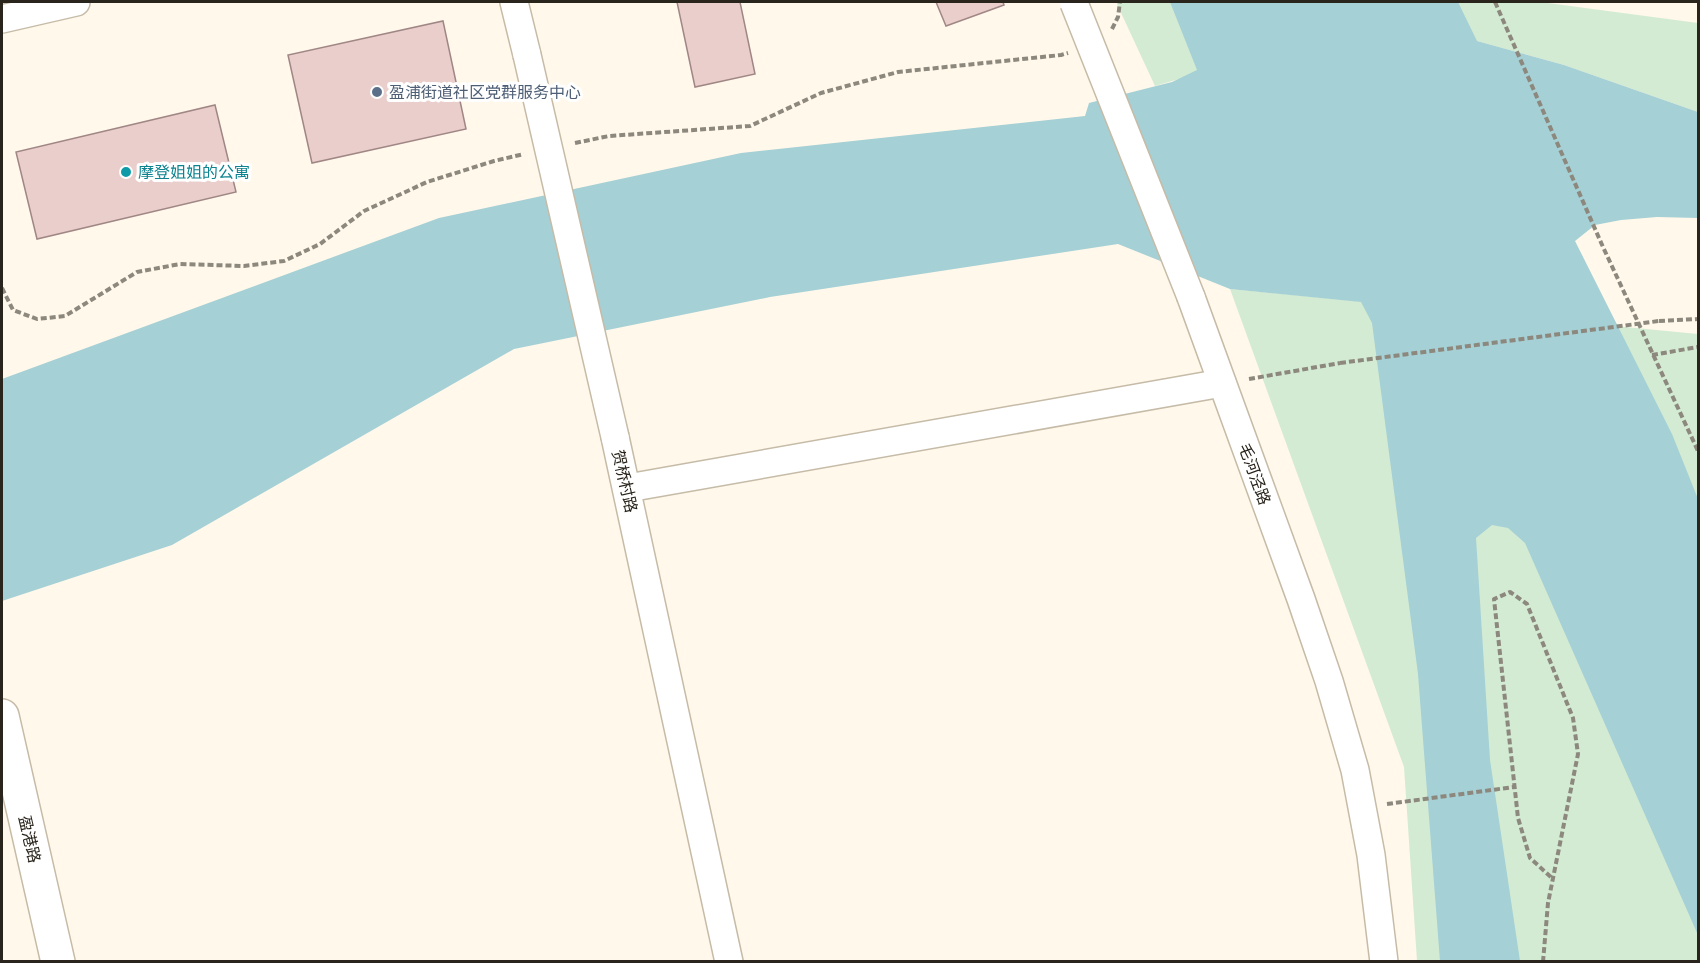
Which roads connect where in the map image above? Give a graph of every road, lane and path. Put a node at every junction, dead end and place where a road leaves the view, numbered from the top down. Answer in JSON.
{"nodes":[{"id":1,"x":76,"y":2,"type":"edge"},
{"id":2,"x":514,"y":2,"type":"edge"},
{"id":3,"x":1074,"y":2,"type":"edge"},
{"id":4,"x":1120,"y":2,"type":"edge"},
{"id":5,"x":1496,"y":2,"type":"edge"},
{"id":6,"x":1118,"y":17,"type":"dead end"},
{"id":7,"x":2,"y":19,"type":"edge"},
{"id":8,"x":1698,"y":319,"type":"edge"},
{"id":9,"x":1698,"y":348,"type":"edge"},
{"id":10,"x":1652,"y":355,"type":"junction"},
{"id":11,"x":1222,"y":383,"type":"junction"},
{"id":12,"x":1698,"y":451,"type":"edge"},
{"id":13,"x":628,"y":488,"type":"junction"},
{"id":14,"x":2,"y":716,"type":"edge"},
{"id":15,"x":1514,"y":787,"type":"junction"},
{"id":16,"x":1362,"y":807,"type":"junction"},
{"id":17,"x":1552,"y":878,"type":"junction"},
{"id":18,"x":58,"y":962,"type":"edge"},
{"id":19,"x":729,"y":962,"type":"edge"},
{"id":20,"x":1384,"y":962,"type":"edge"},
{"id":21,"x":1543,"y":962,"type":"edge"}],
"edges":[{"from":1,"to":7,"type":"street"},
{"from":2,"to":13,"type":"street","name":"贺桥村路","bridge":true},
{"from":3,"to":11,"type":"street","name":"毛河泾路","bridge":true},
{"from":4,"to":6,"type":"path"},
{"from":5,"to":10,"type":"path"},
{"from":8,"to":11,"type":"path","bridge":true},
{"from":9,"to":10,"type":"path"},
{"from":10,"to":12,"type":"path"},
{"from":11,"to":13,"type":"street"},
{"from":11,"to":16,"type":"street","name":"毛河泾路"},
{"from":13,"to":19,"type":"street","name":"贺桥村路"},
{"from":14,"to":18,"type":"main road","name":"盈港路"},
{"from":15,"to":16,"type":"path"},
{"from":15,"to":17,"type":"path"},
{"from":15,"to":17,"type":"path"},
{"from":16,"to":20,"type":"street","name":"毛河泾路"},
{"from":17,"to":21,"type":"path"}]}
